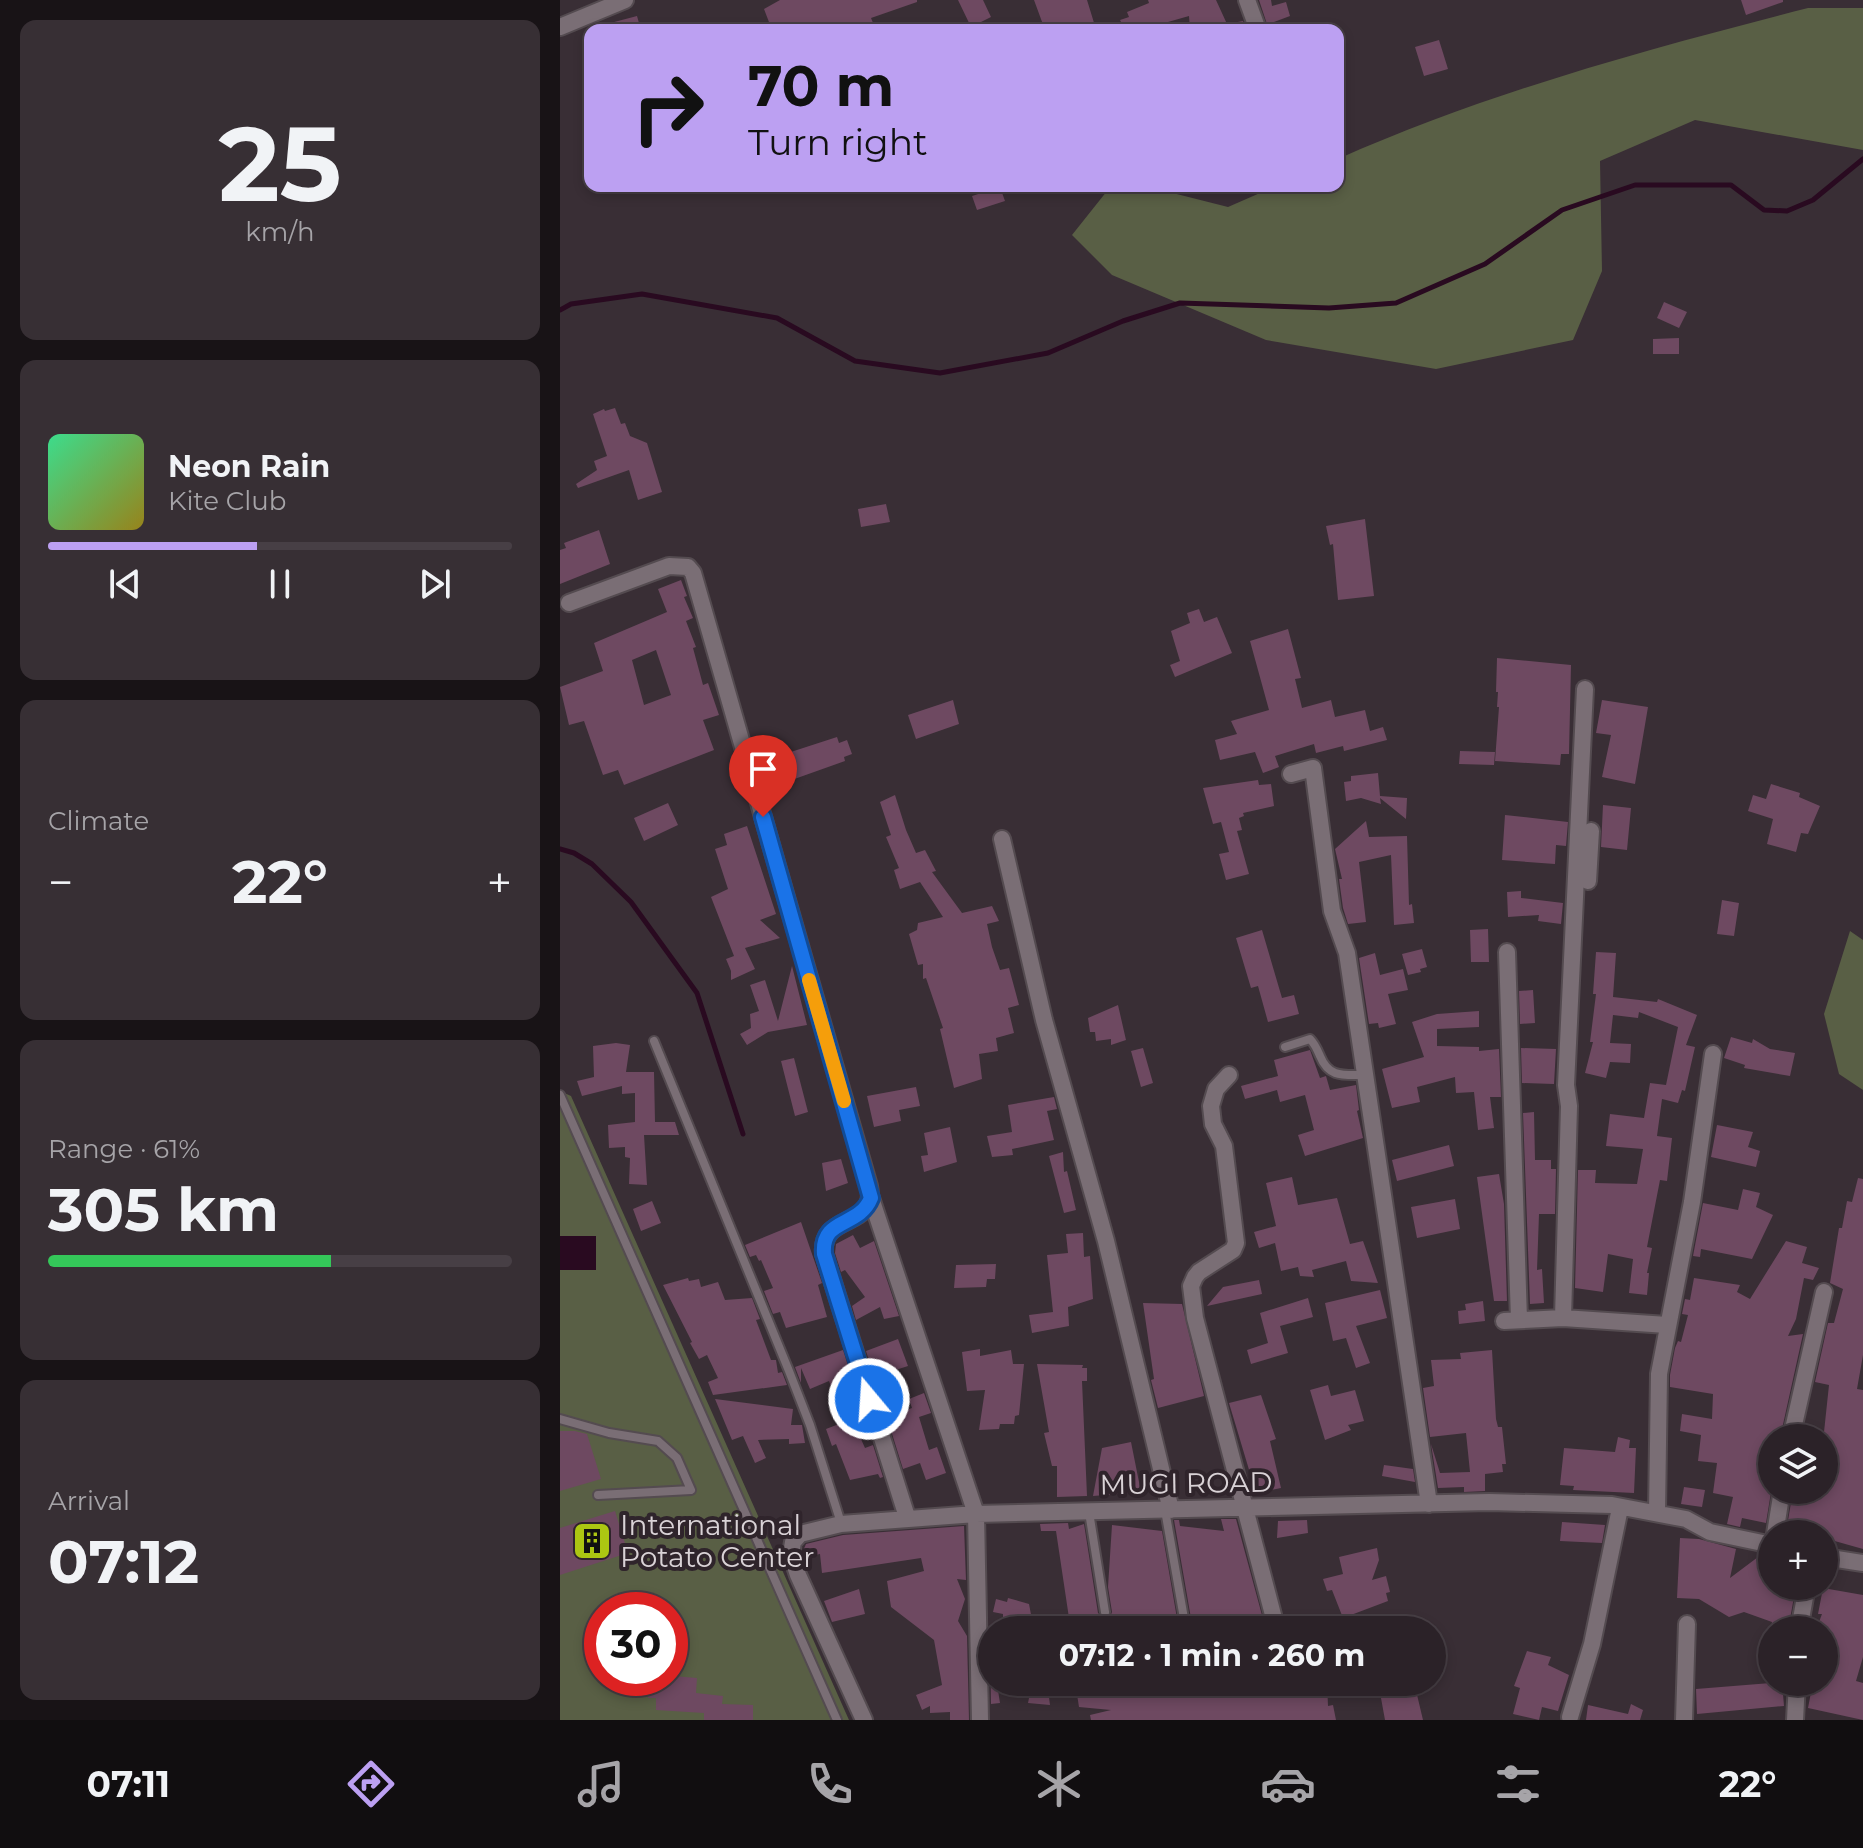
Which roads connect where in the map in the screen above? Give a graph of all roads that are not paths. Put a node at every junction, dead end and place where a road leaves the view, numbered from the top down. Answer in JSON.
{"nodes":[{"id":1,"x":625,"y":0,"type":"edge"},
{"id":2,"x":1247,"y":0,"type":"edge"},
{"id":3,"x":1256,"y":24,"type":"edge"},
{"id":4,"x":560,"y":27,"type":"edge"},
{"id":5,"x":569,"y":603,"type":"dead end"},
{"id":6,"x":1585,"y":689,"type":"dead end"},
{"id":7,"x":1291,"y":774,"type":"dead end"},
{"id":8,"x":1591,"y":831,"type":"dead end"},
{"id":9,"x":1002,"y":839,"type":"dead end"},
{"id":10,"x":1507,"y":952,"type":"dead end"},
{"id":11,"x":654,"y":1041,"type":"dead end"},
{"id":12,"x":1285,"y":1047,"type":"dead end"},
{"id":13,"x":1713,"y":1054,"type":"dead end"},
{"id":14,"x":1229,"y":1075,"type":"dead end"},
{"id":15,"x":1365,"y":1075,"type":"junction"},
{"id":16,"x":560,"y":1095,"type":"edge"},
{"id":17,"x":1569,"y":1106,"type":"junction"},
{"id":18,"x":871,"y":1198,"type":"junction"},
{"id":19,"x":1824,"y":1292,"type":"dead end"},
{"id":20,"x":1563,"y":1318,"type":"junction"},
{"id":21,"x":1667,"y":1325,"type":"junction"},
{"id":22,"x":560,"y":1419,"type":"edge"},
{"id":23,"x":1794,"y":1424,"type":"edge"},
{"id":24,"x":598,"y":1495,"type":"dead end"},
{"id":25,"x":1429,"y":1504,"type":"junction"},
{"id":26,"x":1243,"y":1507,"type":"junction"},
{"id":27,"x":1620,"y":1508,"type":"junction"},
{"id":28,"x":1168,"y":1510,"type":"junction"},
{"id":29,"x":1088,"y":1511,"type":"junction"},
{"id":30,"x":1657,"y":1512,"type":"junction"},
{"id":31,"x":976,"y":1514,"type":"junction"},
{"id":32,"x":907,"y":1517,"type":"junction"},
{"id":33,"x":841,"y":1524,"type":"junction"},
{"id":34,"x":1758,"y":1542,"type":"edge"},
{"id":35,"x":1838,"y":1559,"type":"edge"},
{"id":36,"x":1863,"y":1563,"type":"edge"},
{"id":37,"x":1105,"y":1612,"type":"dead end"},
{"id":38,"x":1184,"y":1616,"type":"edge"},
{"id":39,"x":1273,"y":1616,"type":"edge"},
{"id":40,"x":1687,"y":1624,"type":"dead end"},
{"id":41,"x":1796,"y":1696,"type":"edge"},
{"id":42,"x":1570,"y":1717,"type":"dead end"},
{"id":43,"x":837,"y":1720,"type":"edge"},
{"id":44,"x":864,"y":1720,"type":"edge"},
{"id":45,"x":980,"y":1720,"type":"edge"},
{"id":46,"x":1684,"y":1720,"type":"edge"},
{"id":47,"x":1795,"y":1720,"type":"edge"}],
"edges":[{"from":1,"to":4,"type":"street"},
{"from":2,"to":3,"type":"street"},
{"from":5,"to":18,"type":"street"},
{"from":6,"to":17,"type":"street"},
{"from":7,"to":15,"type":"street"},
{"from":8,"to":17,"type":"street"},
{"from":9,"to":28,"type":"street"},
{"from":10,"to":20,"type":"street"},
{"from":11,"to":33,"type":"lane"},
{"from":12,"to":15,"type":"lane"},
{"from":13,"to":21,"type":"street"},
{"from":14,"to":26,"type":"street"},
{"from":15,"to":25,"type":"street"},
{"from":16,"to":43,"type":"lane"},
{"from":17,"to":20,"type":"street"},
{"from":18,"to":31,"type":"street"},
{"from":18,"to":32,"type":"street"},
{"from":19,"to":23,"type":"street"},
{"from":20,"to":21,"type":"street"},
{"from":21,"to":30,"type":"street"},
{"from":22,"to":24,"type":"lane"},
{"from":25,"to":26,"type":"street","name":"MUGI ROAD"},
{"from":25,"to":27,"type":"street","name":"MUGI ROAD"},
{"from":26,"to":28,"type":"street","name":"MUGI ROAD"},
{"from":26,"to":39,"type":"street"},
{"from":27,"to":30,"type":"street","name":"MUGI ROAD"},
{"from":27,"to":42,"type":"street"},
{"from":28,"to":29,"type":"street","name":"MUGI ROAD"},
{"from":28,"to":38,"type":"lane"},
{"from":29,"to":31,"type":"street","name":"MUGI ROAD"},
{"from":29,"to":37,"type":"lane"},
{"from":30,"to":34,"type":"street","name":"MUGI ROAD"},
{"from":31,"to":32,"type":"street","name":"MUGI ROAD"},
{"from":31,"to":45,"type":"street"},
{"from":32,"to":33,"type":"street","name":"MUGI ROAD"},
{"from":33,"to":44,"type":"street","name":"MUGI ROAD"},
{"from":35,"to":36,"type":"street"},
{"from":40,"to":46,"type":"street"},
{"from":41,"to":47,"type":"street"}]}
